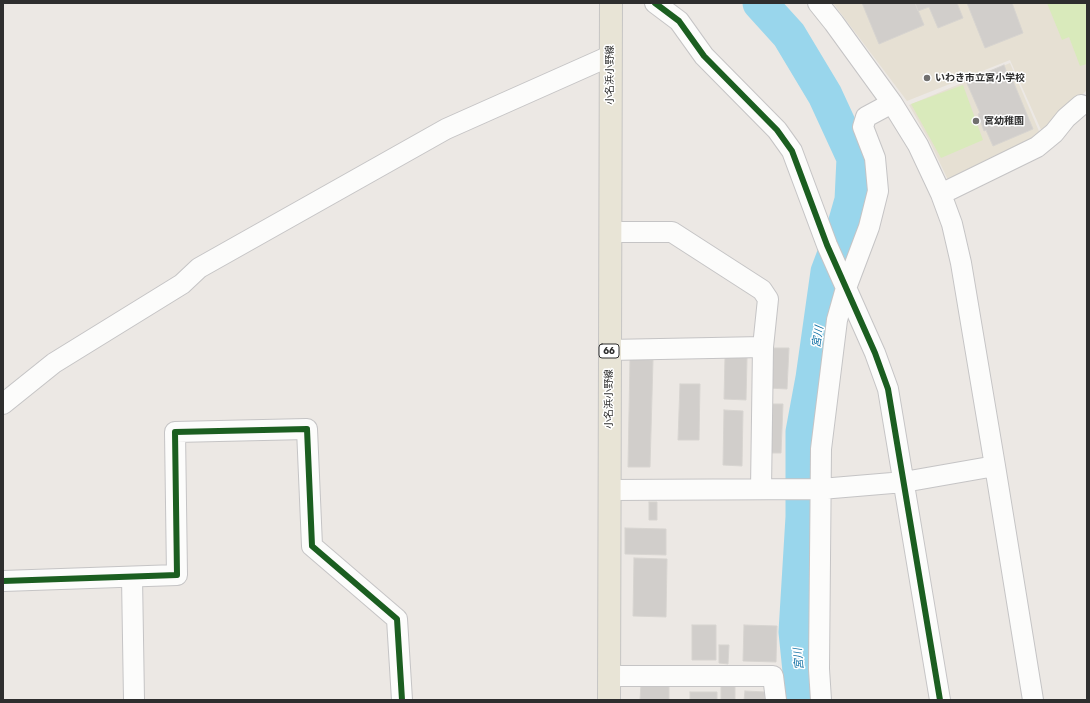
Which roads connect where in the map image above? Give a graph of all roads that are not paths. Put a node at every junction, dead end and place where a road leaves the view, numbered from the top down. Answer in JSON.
{"nodes":[{"id":1,"x":612,"y":3,"type":"edge"},
{"id":2,"x":655,"y":3,"type":"edge"},
{"id":3,"x":818,"y":3,"type":"edge"},
{"id":4,"x":610,"y":56,"type":"junction"},
{"id":5,"x":892,"y":103,"type":"junction"},
{"id":6,"x":1081,"y":105,"type":"dead end"},
{"id":7,"x":941,"y":194,"type":"junction"},
{"id":8,"x":610,"y":232,"type":"junction"},
{"id":9,"x":844,"y":284,"type":"junction"},
{"id":10,"x":763,"y":347,"type":"junction"},
{"id":11,"x":609,"y":350,"type":"junction"},
{"id":12,"x":3,"y":404,"type":"edge"},
{"id":13,"x":995,"y":466,"type":"junction"},
{"id":14,"x":904,"y":482,"type":"junction"},
{"id":15,"x":761,"y":489,"type":"junction"},
{"id":16,"x":820,"y":489,"type":"junction"},
{"id":17,"x":610,"y":490,"type":"junction"},
{"id":18,"x":132,"y":577,"type":"junction"},
{"id":19,"x":3,"y":581,"type":"edge"},
{"id":20,"x":610,"y":676,"type":"junction"},
{"id":21,"x":134,"y":700,"type":"edge"},
{"id":22,"x":402,"y":700,"type":"edge"},
{"id":23,"x":609,"y":700,"type":"edge"},
{"id":24,"x":776,"y":700,"type":"edge"},
{"id":25,"x":821,"y":700,"type":"edge"},
{"id":26,"x":940,"y":700,"type":"edge"},
{"id":27,"x":1033,"y":700,"type":"edge"}],
"edges":[{"from":1,"to":4,"type":"main road","name":"小名浜小野線","number":"66"},
{"from":2,"to":9,"type":"street"},
{"from":3,"to":5,"type":"street"},
{"from":4,"to":8,"type":"main road","name":"小名浜小野線","number":"66"},
{"from":4,"to":12,"type":"street"},
{"from":5,"to":7,"type":"street"},
{"from":5,"to":9,"type":"street"},
{"from":6,"to":7,"type":"street"},
{"from":7,"to":13,"type":"street"},
{"from":8,"to":10,"type":"street"},
{"from":8,"to":11,"type":"main road","name":"小名浜小野線","number":"66"},
{"from":9,"to":14,"type":"street"},
{"from":9,"to":16,"type":"street"},
{"from":10,"to":11,"type":"street"},
{"from":10,"to":15,"type":"street"},
{"from":11,"to":17,"type":"main road","name":"小名浜小野線","number":"66"},
{"from":13,"to":14,"type":"street"},
{"from":13,"to":27,"type":"street"},
{"from":14,"to":16,"type":"street"},
{"from":14,"to":26,"type":"street"},
{"from":15,"to":16,"type":"street"},
{"from":15,"to":17,"type":"street"},
{"from":16,"to":25,"type":"street"},
{"from":17,"to":20,"type":"main road","name":"小名浜小野線","number":"66"},
{"from":18,"to":19,"type":"street"},
{"from":18,"to":21,"type":"street"},
{"from":18,"to":22,"type":"street"},
{"from":20,"to":23,"type":"main road","name":"小名浜小野線","number":"66"},
{"from":20,"to":24,"type":"street"}]}
